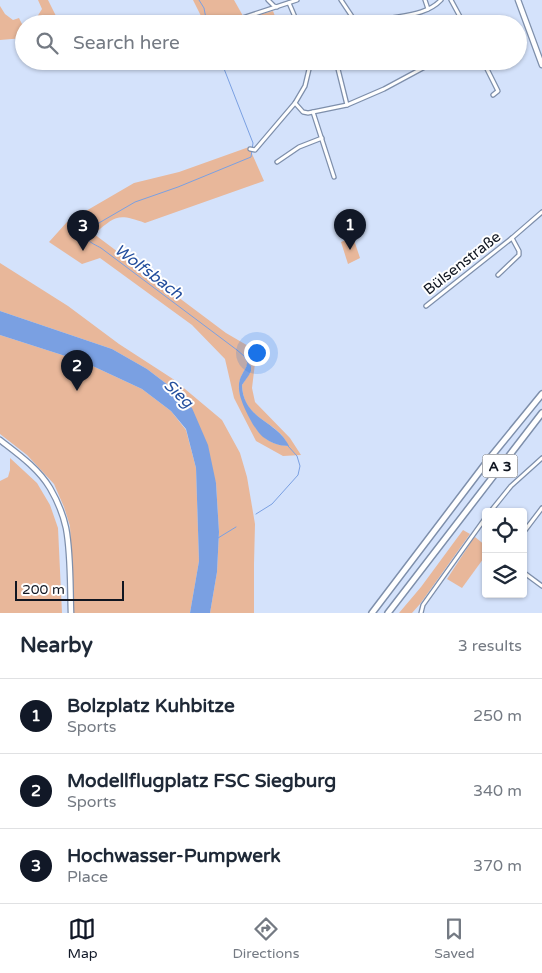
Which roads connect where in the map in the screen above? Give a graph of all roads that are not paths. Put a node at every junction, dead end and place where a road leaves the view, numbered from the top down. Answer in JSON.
{"nodes":[{"id":1,"x":268,"y":0,"type":"edge"},
{"id":2,"x":297,"y":0,"type":"edge"},
{"id":3,"x":341,"y":0,"type":"edge"},
{"id":4,"x":425,"y":0,"type":"edge"},
{"id":5,"x":442,"y":0,"type":"edge"},
{"id":6,"x":451,"y":0,"type":"edge"},
{"id":7,"x":518,"y":0,"type":"edge"},
{"id":8,"x":289,"y":3,"type":"junction"},
{"id":9,"x":278,"y":7,"type":"junction"},
{"id":10,"x":428,"y":9,"type":"junction"},
{"id":11,"x":253,"y":15,"type":"edge"},
{"id":12,"x":294,"y":15,"type":"edge"},
{"id":13,"x":351,"y":15,"type":"edge"},
{"id":14,"x":412,"y":15,"type":"edge"},
{"id":15,"x":459,"y":15,"type":"edge"},
{"id":16,"x":524,"y":15,"type":"edge"},
{"id":17,"x":527,"y":24,"type":"edge"},
{"id":18,"x":542,"y":65,"type":"edge"},
{"id":19,"x":309,"y":70,"type":"edge"},
{"id":20,"x":338,"y":70,"type":"edge"},
{"id":21,"x":419,"y":70,"type":"edge"},
{"id":22,"x":488,"y":70,"type":"edge"},
{"id":23,"x":493,"y":95,"type":"dead end"},
{"id":24,"x":295,"y":103,"type":"junction"},
{"id":25,"x":347,"y":105,"type":"junction"},
{"id":26,"x":313,"y":112,"type":"junction"},
{"id":27,"x":322,"y":138,"type":"junction"},
{"id":28,"x":250,"y":149,"type":"dead end"},
{"id":29,"x":277,"y":162,"type":"dead end"},
{"id":30,"x":334,"y":177,"type":"dead end"},
{"id":31,"x":542,"y":212,"type":"edge"},
{"id":32,"x":512,"y":238,"type":"junction"},
{"id":33,"x":498,"y":275,"type":"dead end"},
{"id":34,"x":426,"y":306,"type":"dead end"},
{"id":35,"x":542,"y":394,"type":"edge"},
{"id":36,"x":542,"y":413,"type":"edge"},
{"id":37,"x":0,"y":440,"type":"edge"},
{"id":38,"x":542,"y":458,"type":"edge"},
{"id":39,"x":493,"y":508,"type":"edge"},
{"id":40,"x":542,"y":508,"type":"edge"},
{"id":41,"x":482,"y":523,"type":"edge"},
{"id":42,"x":527,"y":528,"type":"edge"},
{"id":43,"x":527,"y":575,"type":"edge"},
{"id":44,"x":542,"y":586,"type":"edge"},
{"id":45,"x":72,"y":613,"type":"edge"},
{"id":46,"x":372,"y":613,"type":"edge"},
{"id":47,"x":388,"y":613,"type":"edge"},
{"id":48,"x":421,"y":613,"type":"edge"}],
"edges":[{"from":1,"to":9,"type":"street"},
{"from":2,"to":8,"type":"street"},
{"from":3,"to":13,"type":"street"},
{"from":4,"to":10,"type":"street"},
{"from":5,"to":10,"type":"street"},
{"from":6,"to":15,"type":"street"},
{"from":7,"to":16,"type":"main road"},
{"from":8,"to":9,"type":"street"},
{"from":8,"to":12,"type":"street"},
{"from":9,"to":11,"type":"street"},
{"from":10,"to":14,"type":"street"},
{"from":17,"to":18,"type":"main road"},
{"from":19,"to":24,"type":"street"},
{"from":20,"to":25,"type":"street"},
{"from":21,"to":25,"type":"street"},
{"from":22,"to":23,"type":"street"},
{"from":24,"to":26,"type":"street"},
{"from":24,"to":28,"type":"street"},
{"from":25,"to":26,"type":"street"},
{"from":26,"to":27,"type":"street"},
{"from":27,"to":29,"type":"street"},
{"from":27,"to":30,"type":"street"},
{"from":31,"to":32,"type":"street","name":"Bülsenstraße"},
{"from":32,"to":33,"type":"street","name":"Bülsenstraße"},
{"from":32,"to":34,"type":"street","name":"Bülsenstraße"},
{"from":35,"to":46,"type":"highway","number":"A 3"},
{"from":36,"to":47,"type":"highway","number":"A 3"},
{"from":37,"to":45,"type":"main road"},
{"from":38,"to":39,"type":"street"},
{"from":40,"to":42,"type":"street"},
{"from":41,"to":48,"type":"street"},
{"from":43,"to":44,"type":"street"}]}
